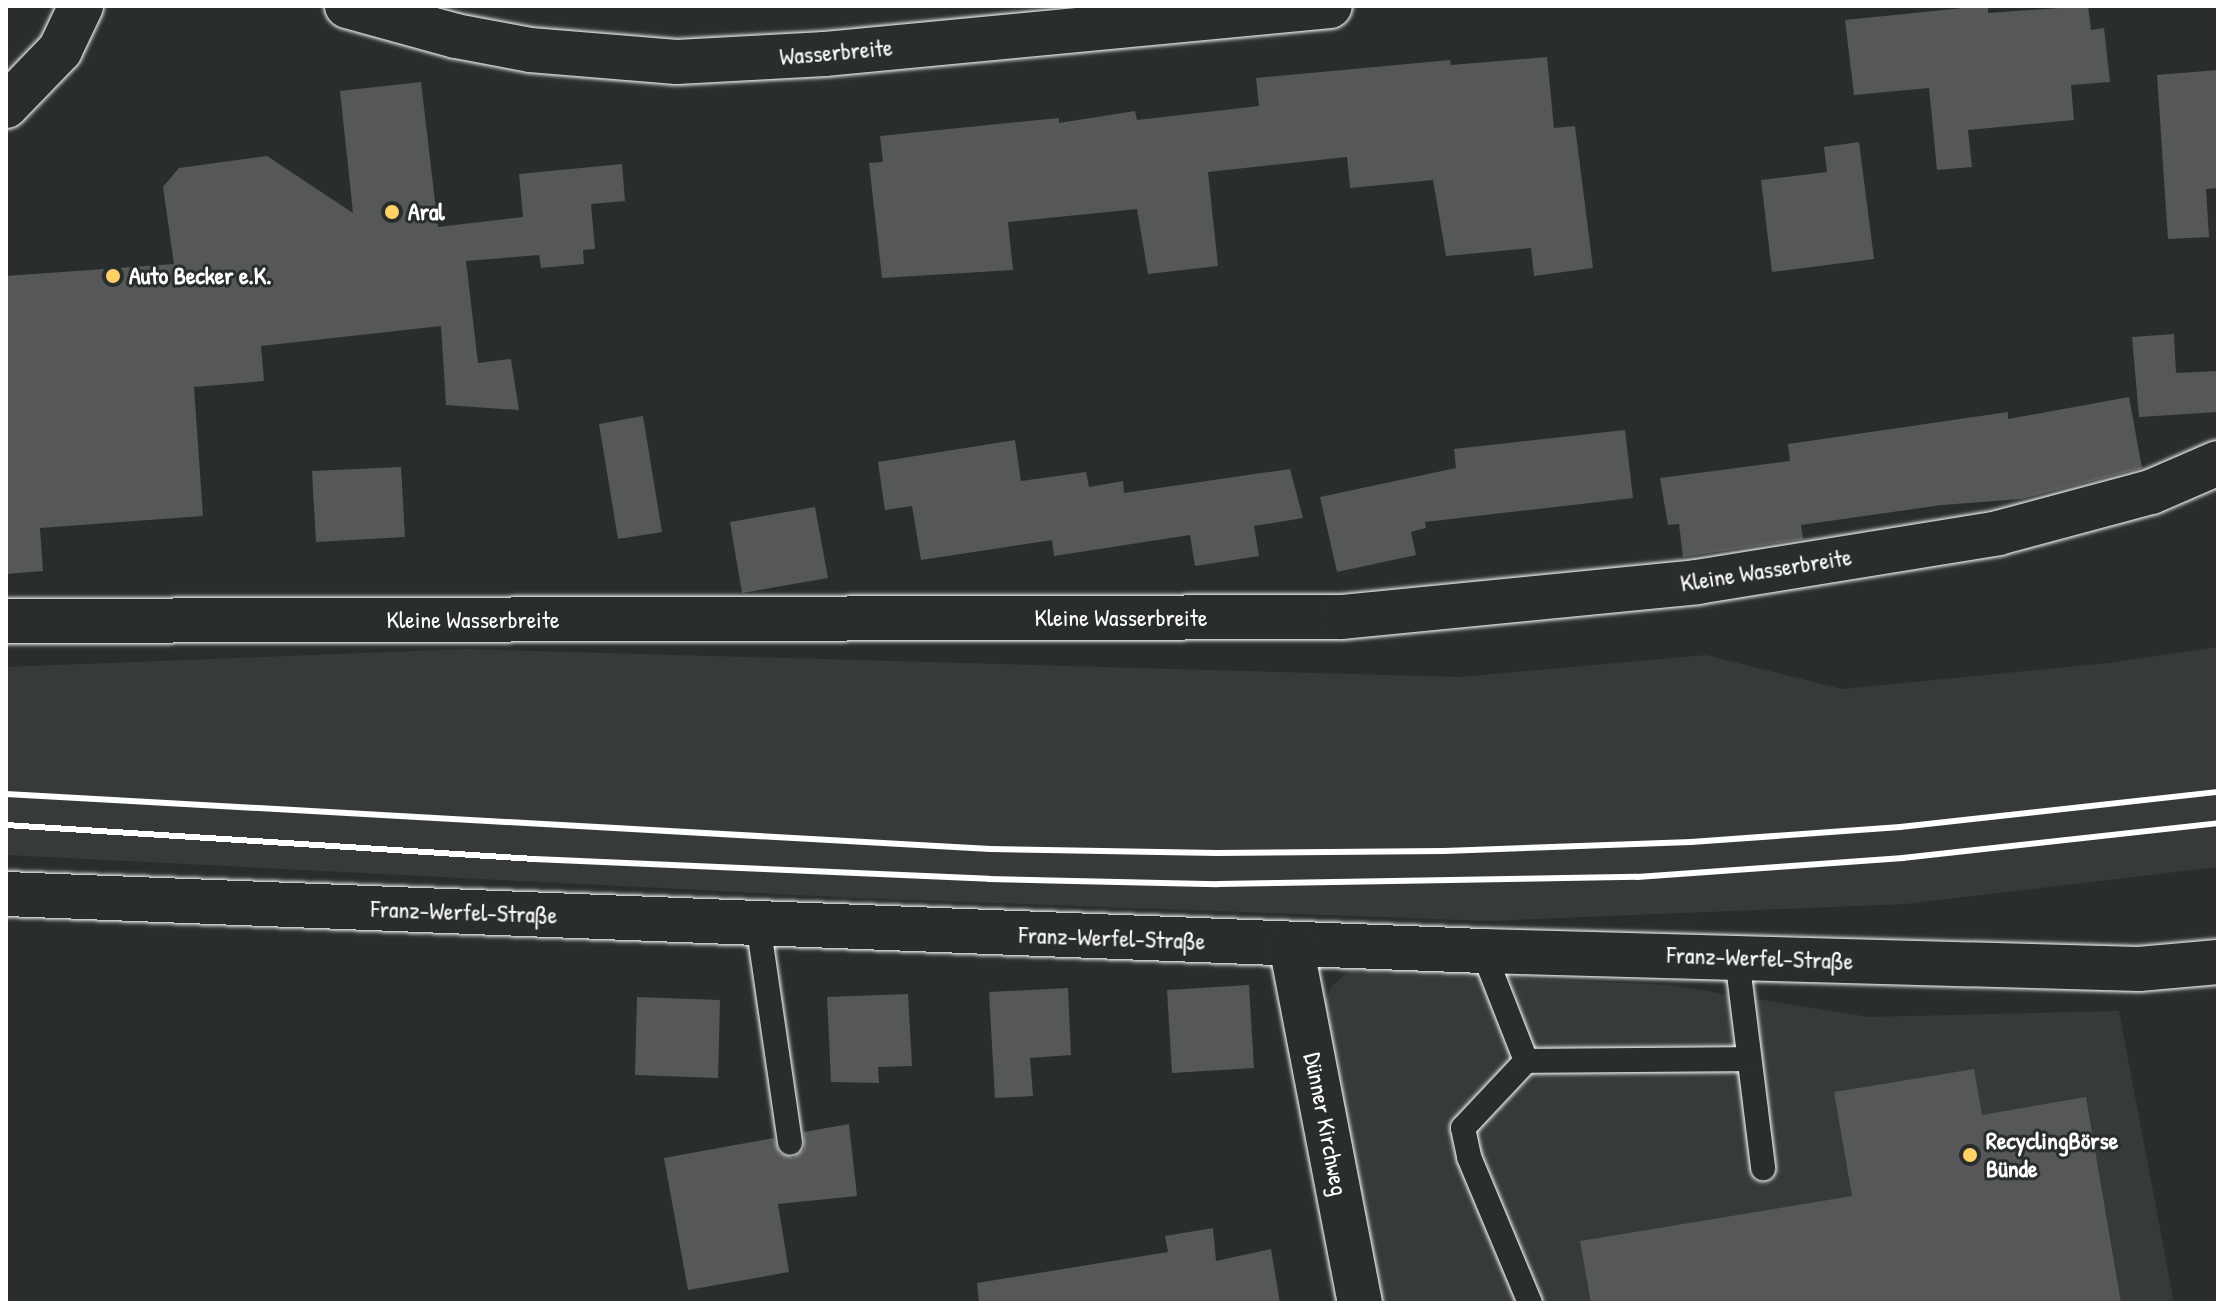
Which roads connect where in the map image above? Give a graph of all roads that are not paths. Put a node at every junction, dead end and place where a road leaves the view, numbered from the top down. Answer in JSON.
{"nodes":[{"id":1,"x":81,"y":6,"type":"edge"},
{"id":2,"x":347,"y":6,"type":"edge"},
{"id":3,"x":1330,"y":6,"type":"edge"},
{"id":4,"x":6,"y":106,"type":"edge"},
{"id":5,"x":2218,"y":463,"type":"edge"},
{"id":6,"x":6,"y":621,"type":"edge"},
{"id":7,"x":6,"y":894,"type":"edge"},
{"id":8,"x":758,"y":923,"type":"junction"},
{"id":9,"x":1291,"y":945,"type":"junction"},
{"id":10,"x":1483,"y":951,"type":"junction"},
{"id":11,"x":1737,"y":958,"type":"junction"},
{"id":12,"x":2218,"y":962,"type":"edge"},
{"id":13,"x":1749,"y":1059,"type":"junction"},
{"id":14,"x":1526,"y":1061,"type":"junction"},
{"id":15,"x":790,"y":1143,"type":"dead end"},
{"id":16,"x":1763,"y":1168,"type":"dead end"},
{"id":17,"x":1360,"y":1303,"type":"edge"},
{"id":18,"x":1530,"y":1303,"type":"edge"}],
"edges":[{"from":1,"to":4,"type":"street"},
{"from":2,"to":3,"type":"street","name":"Wasserbreite"},
{"from":5,"to":6,"type":"street","name":"Kleine Wasserbreite"},
{"from":7,"to":8,"type":"street","name":"Franz-Werfel-Straße"},
{"from":8,"to":9,"type":"street","name":"Franz-Werfel-Straße"},
{"from":8,"to":15,"type":"lane"},
{"from":9,"to":10,"type":"street","name":"Franz-Werfel-Straße"},
{"from":9,"to":17,"type":"street","name":"Dünner Kirchweg"},
{"from":10,"to":11,"type":"street","name":"Franz-Werfel-Straße"},
{"from":10,"to":14,"type":"lane"},
{"from":11,"to":12,"type":"street","name":"Franz-Werfel-Straße"},
{"from":11,"to":13,"type":"lane"},
{"from":13,"to":14,"type":"lane"},
{"from":13,"to":16,"type":"lane"},
{"from":14,"to":18,"type":"lane"}]}
